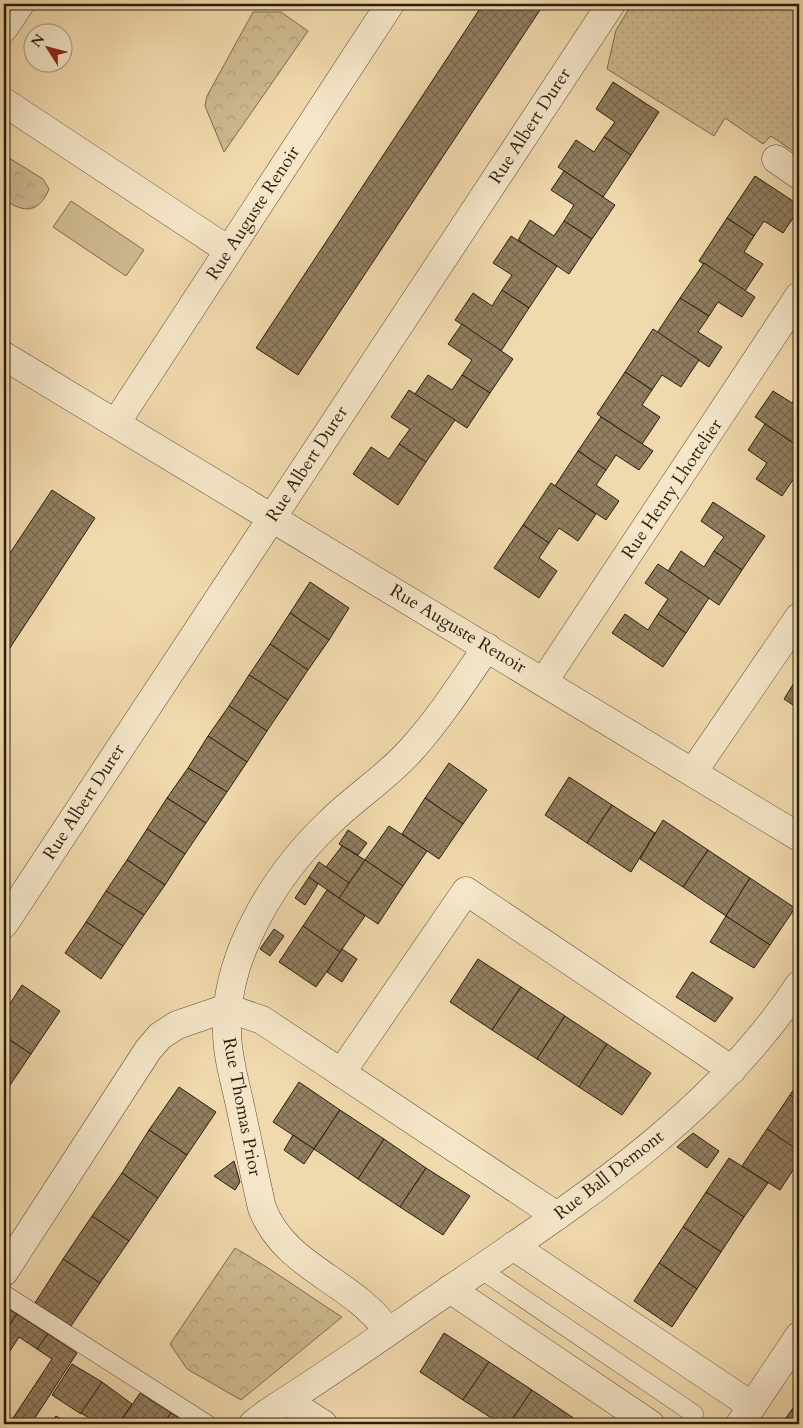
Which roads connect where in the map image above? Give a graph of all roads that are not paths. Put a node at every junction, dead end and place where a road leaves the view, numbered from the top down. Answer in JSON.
{"nodes":[{"id":1,"x":20,"y":4,"type":"edge"},
{"id":2,"x":390,"y":4,"type":"edge"},
{"id":3,"x":611,"y":4,"type":"edge"},
{"id":4,"x":4,"y":28,"type":"edge"},
{"id":5,"x":4,"y":102,"type":"edge"},
{"id":6,"x":776,"y":158,"type":"dead end"},
{"id":7,"x":799,"y":175,"type":"edge"},
{"id":8,"x":228,"y":250,"type":"junction"},
{"id":9,"x":799,"y":296,"type":"edge"},
{"id":10,"x":4,"y":356,"type":"edge"},
{"id":11,"x":116,"y":423,"type":"junction"},
{"id":12,"x":273,"y":517,"type":"junction"},
{"id":13,"x":799,"y":617,"type":"edge"},
{"id":14,"x":487,"y":647,"type":"junction"},
{"id":15,"x":544,"y":681,"type":"junction"},
{"id":16,"x":692,"y":772,"type":"junction"},
{"id":17,"x":799,"y":837,"type":"edge"},
{"id":18,"x":4,"y":924,"type":"edge"},
{"id":19,"x":799,"y":985,"type":"edge"},
{"id":20,"x":227,"y":1008,"type":"junction"},
{"id":21,"x":732,"y":1070,"type":"junction"},
{"id":22,"x":341,"y":1073,"type":"junction"},
{"id":23,"x":557,"y":1216,"type":"junction"},
{"id":24,"x":513,"y":1246,"type":"junction"},
{"id":25,"x":480,"y":1269,"type":"junction"},
{"id":26,"x":4,"y":1272,"type":"edge"},
{"id":27,"x":450,"y":1289,"type":"junction"},
{"id":28,"x":4,"y":1294,"type":"edge"},
{"id":29,"x":388,"y":1331,"type":"junction"},
{"id":30,"x":799,"y":1336,"type":"edge"},
{"id":31,"x":286,"y":1401,"type":"junction"},
{"id":32,"x":694,"y":1414,"type":"dead end"},
{"id":33,"x":746,"y":1415,"type":"edge"},
{"id":34,"x":207,"y":1424,"type":"edge"},
{"id":35,"x":254,"y":1424,"type":"edge"},
{"id":36,"x":323,"y":1424,"type":"edge"},
{"id":37,"x":650,"y":1424,"type":"edge"}],
"edges":[{"from":1,"to":4,"type":"street"},
{"from":2,"to":8,"type":"street","name":"Rue Auguste Renoir"},
{"from":3,"to":12,"type":"street","name":"Rue Albert Durer"},
{"from":5,"to":8,"type":"street"},
{"from":6,"to":7,"type":"street"},
{"from":8,"to":11,"type":"street","name":"Rue Auguste Renoir"},
{"from":9,"to":15,"type":"street","name":"Rue Henry Lhottelier"},
{"from":10,"to":11,"type":"street","name":"Rue Auguste Renoir"},
{"from":11,"to":12,"type":"street","name":"Rue Auguste Renoir"},
{"from":12,"to":14,"type":"street","name":"Rue Auguste Renoir"},
{"from":12,"to":18,"type":"street","name":"Rue Albert Durer"},
{"from":13,"to":16,"type":"street"},
{"from":14,"to":15,"type":"street","name":"Rue Auguste Renoir"},
{"from":14,"to":20,"type":"street","name":"Rue Thomas Prior"},
{"from":15,"to":16,"type":"street","name":"Rue Auguste Renoir"},
{"from":16,"to":17,"type":"street","name":"Rue Auguste Renoir"},
{"from":19,"to":21,"type":"street","name":"Rue Ball Demont"},
{"from":20,"to":22,"type":"street"},
{"from":20,"to":26,"type":"street"},
{"from":20,"to":29,"type":"street","name":"Rue Thomas Prior"},
{"from":21,"to":22,"type":"street"},
{"from":21,"to":23,"type":"street","name":"Rue Ball Demont"},
{"from":22,"to":23,"type":"street"},
{"from":23,"to":24,"type":"street","name":"Rue Ball Demont"},
{"from":24,"to":25,"type":"street","name":"Rue Ball Demont"},
{"from":24,"to":33,"type":"street"},
{"from":25,"to":27,"type":"street","name":"Rue Ball Demont"},
{"from":25,"to":32,"type":"lane"},
{"from":27,"to":29,"type":"street","name":"Rue Ball Demont"},
{"from":27,"to":37,"type":"street"},
{"from":28,"to":34,"type":"lane"},
{"from":29,"to":31,"type":"street","name":"Rue Ball Demont"},
{"from":30,"to":33,"type":"street"},
{"from":31,"to":35,"type":"street","name":"Rue Ball Demont"},
{"from":31,"to":36,"type":"street"}]}
